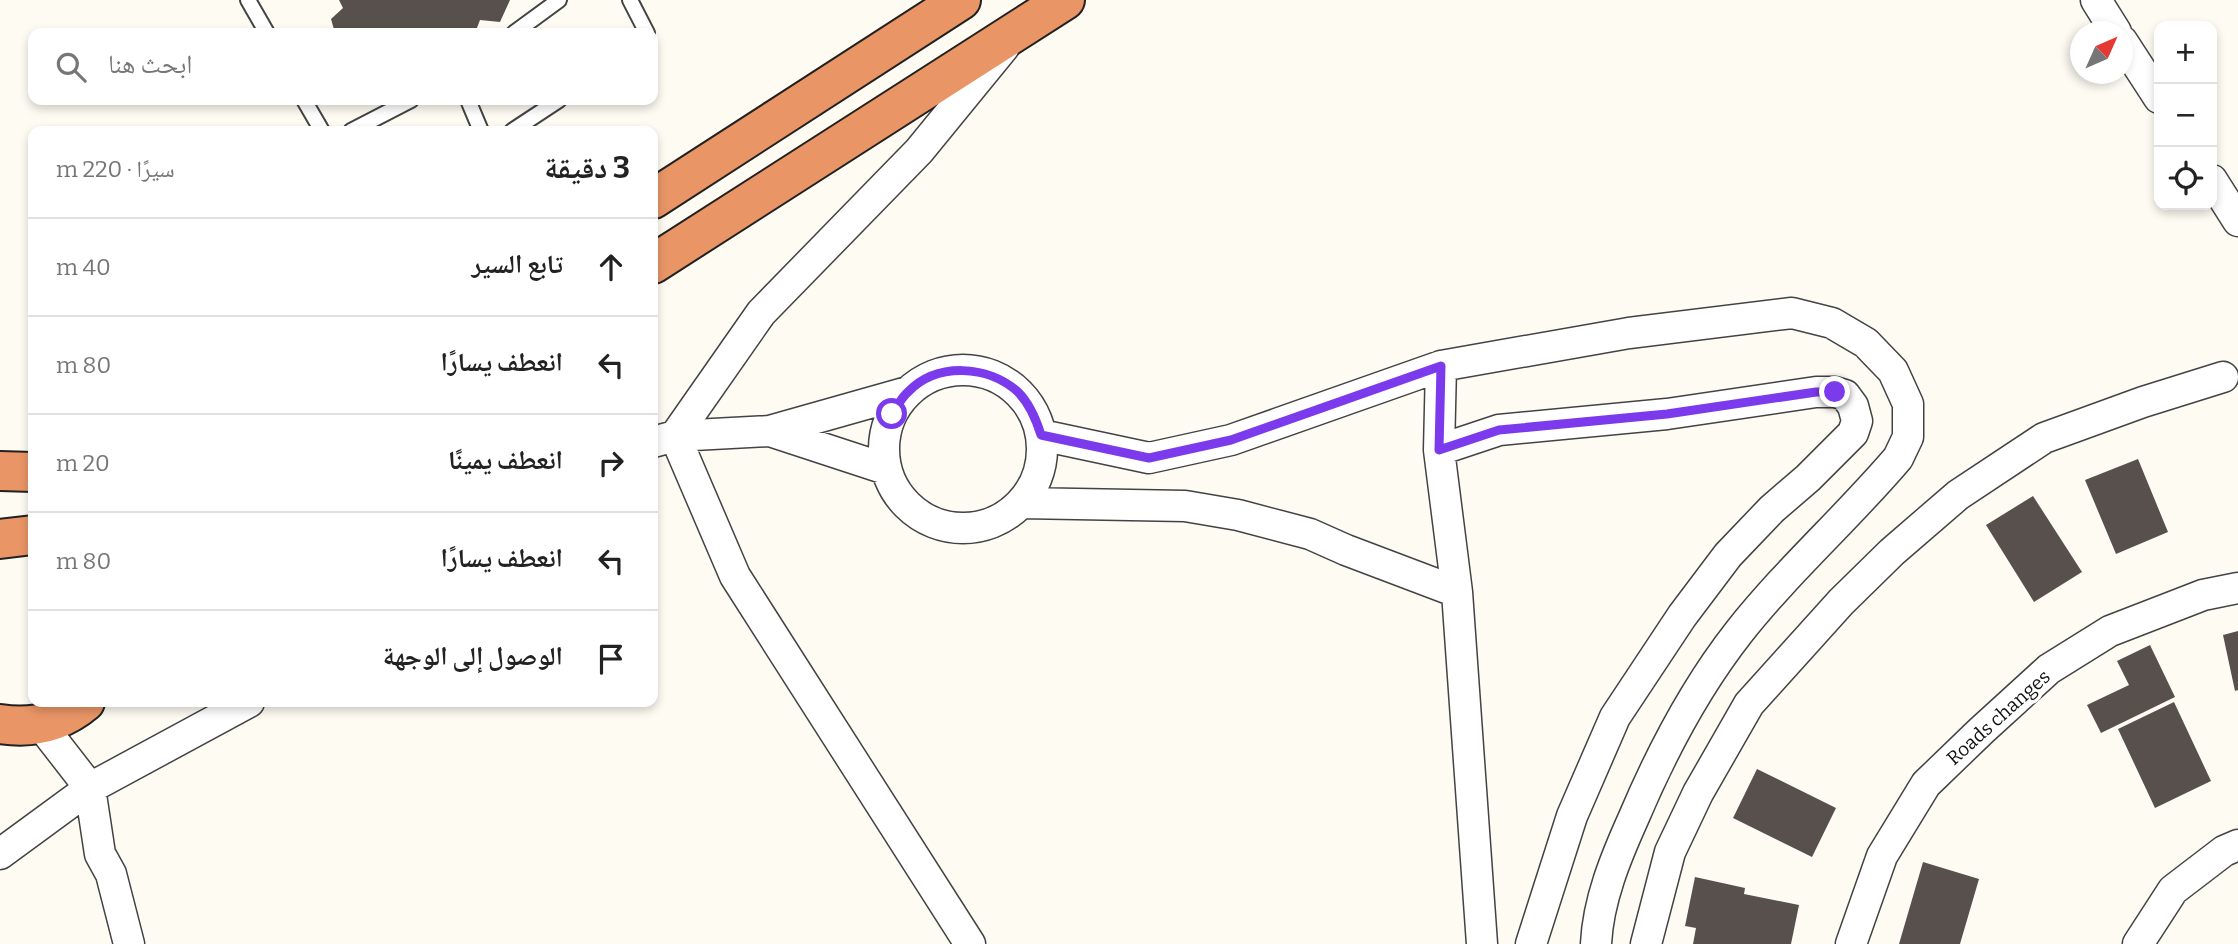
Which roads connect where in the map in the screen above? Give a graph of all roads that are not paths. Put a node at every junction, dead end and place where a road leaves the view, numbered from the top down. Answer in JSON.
{"nodes":[{"id":1,"x":248,"y":0,"type":"edge"},
{"id":2,"x":559,"y":0,"type":"edge"},
{"id":3,"x":630,"y":0,"type":"edge"},
{"id":4,"x":961,"y":0,"type":"edge"},
{"id":5,"x":1065,"y":0,"type":"edge"},
{"id":6,"x":2096,"y":0,"type":"edge"},
{"id":7,"x":2109,"y":21,"type":"edge"},
{"id":8,"x":264,"y":28,"type":"edge"},
{"id":9,"x":521,"y":28,"type":"edge"},
{"id":10,"x":644,"y":28,"type":"edge"},
{"id":11,"x":1018,"y":30,"type":"junction"},
{"id":12,"x":2133,"y":57,"type":"edge"},
{"id":13,"x":2154,"y":90,"type":"edge"},
{"id":14,"x":307,"y":105,"type":"edge"},
{"id":15,"x":401,"y":105,"type":"edge"},
{"id":16,"x":470,"y":105,"type":"edge"},
{"id":17,"x":551,"y":105,"type":"edge"},
{"id":18,"x":319,"y":126,"type":"edge"},
{"id":19,"x":361,"y":126,"type":"edge"},
{"id":20,"x":479,"y":126,"type":"edge"},
{"id":21,"x":520,"y":126,"type":"edge"},
{"id":22,"x":2217,"y":188,"type":"edge"},
{"id":23,"x":658,"y":196,"type":"edge"},
{"id":24,"x":2238,"y":221,"type":"edge"},
{"id":25,"x":658,"y":261,"type":"edge"},
{"id":26,"x":1441,"y":366,"type":"junction"},
{"id":27,"x":2223,"y":377,"type":"dead end"},
{"id":28,"x":908,"y":392,"type":"junction"},
{"id":29,"x":770,"y":431,"type":"junction"},
{"id":30,"x":1041,"y":435,"type":"junction"},
{"id":31,"x":664,"y":439,"type":"edge"},
{"id":32,"x":1439,"y":450,"type":"junction"},
{"id":33,"x":886,"y":469,"type":"junction"},
{"id":34,"x":0,"y":471,"type":"edge"},
{"id":35,"x":28,"y":472,"type":"edge"},
{"id":36,"x":1022,"y":503,"type":"junction"},
{"id":37,"x":2238,"y":588,"type":"edge"},
{"id":38,"x":1457,"y":592,"type":"junction"},
{"id":39,"x":79,"y":707,"type":"edge"},
{"id":40,"x":240,"y":707,"type":"edge"},
{"id":41,"x":0,"y":724,"type":"edge"},
{"id":42,"x":41,"y":725,"type":"junction"},
{"id":43,"x":90,"y":788,"type":"junction"},
{"id":44,"x":2238,"y":845,"type":"edge"},
{"id":45,"x":0,"y":854,"type":"edge"},
{"id":46,"x":130,"y":944,"type":"edge"},
{"id":47,"x":970,"y":944,"type":"edge"},
{"id":48,"x":1482,"y":944,"type":"edge"},
{"id":49,"x":1531,"y":944,"type":"edge"},
{"id":50,"x":1595,"y":944,"type":"edge"},
{"id":51,"x":1646,"y":944,"type":"edge"},
{"id":52,"x":1851,"y":944,"type":"edge"},
{"id":53,"x":2138,"y":944,"type":"edge"}],
"edges":[{"from":1,"to":8,"type":"lane"},
{"from":2,"to":9,"type":"lane"},
{"from":3,"to":10,"type":"lane"},
{"from":4,"to":23,"type":"highway"},
{"from":5,"to":11,"type":"highway"},
{"from":6,"to":7,"type":"street"},
{"from":11,"to":25,"type":"highway"},
{"from":11,"to":31,"type":"street"},
{"from":12,"to":13,"type":"street"},
{"from":14,"to":18,"type":"lane"},
{"from":15,"to":19,"type":"lane"},
{"from":16,"to":20,"type":"lane"},
{"from":17,"to":21,"type":"lane"},
{"from":22,"to":24,"type":"street"},
{"from":26,"to":30,"type":"street"},
{"from":26,"to":32,"type":"street"},
{"from":26,"to":50,"type":"street"},
{"from":27,"to":51,"type":"street"},
{"from":28,"to":29,"type":"street"},
{"from":28,"to":30,"type":"street"},
{"from":28,"to":33,"type":"street"},
{"from":29,"to":31,"type":"street"},
{"from":29,"to":33,"type":"street"},
{"from":30,"to":36,"type":"street"},
{"from":31,"to":47,"type":"street"},
{"from":32,"to":38,"type":"street"},
{"from":32,"to":49,"type":"street"},
{"from":33,"to":36,"type":"street"},
{"from":34,"to":35,"type":"highway"},
{"from":36,"to":38,"type":"street"},
{"from":37,"to":52,"type":"street","name":"Roads changes"},
{"from":38,"to":48,"type":"street"},
{"from":39,"to":42,"type":"highway"},
{"from":40,"to":43,"type":"street"},
{"from":41,"to":42,"type":"highway"},
{"from":42,"to":43,"type":"street"},
{"from":43,"to":45,"type":"street"},
{"from":43,"to":46,"type":"street"},
{"from":44,"to":53,"type":"street"}]}
